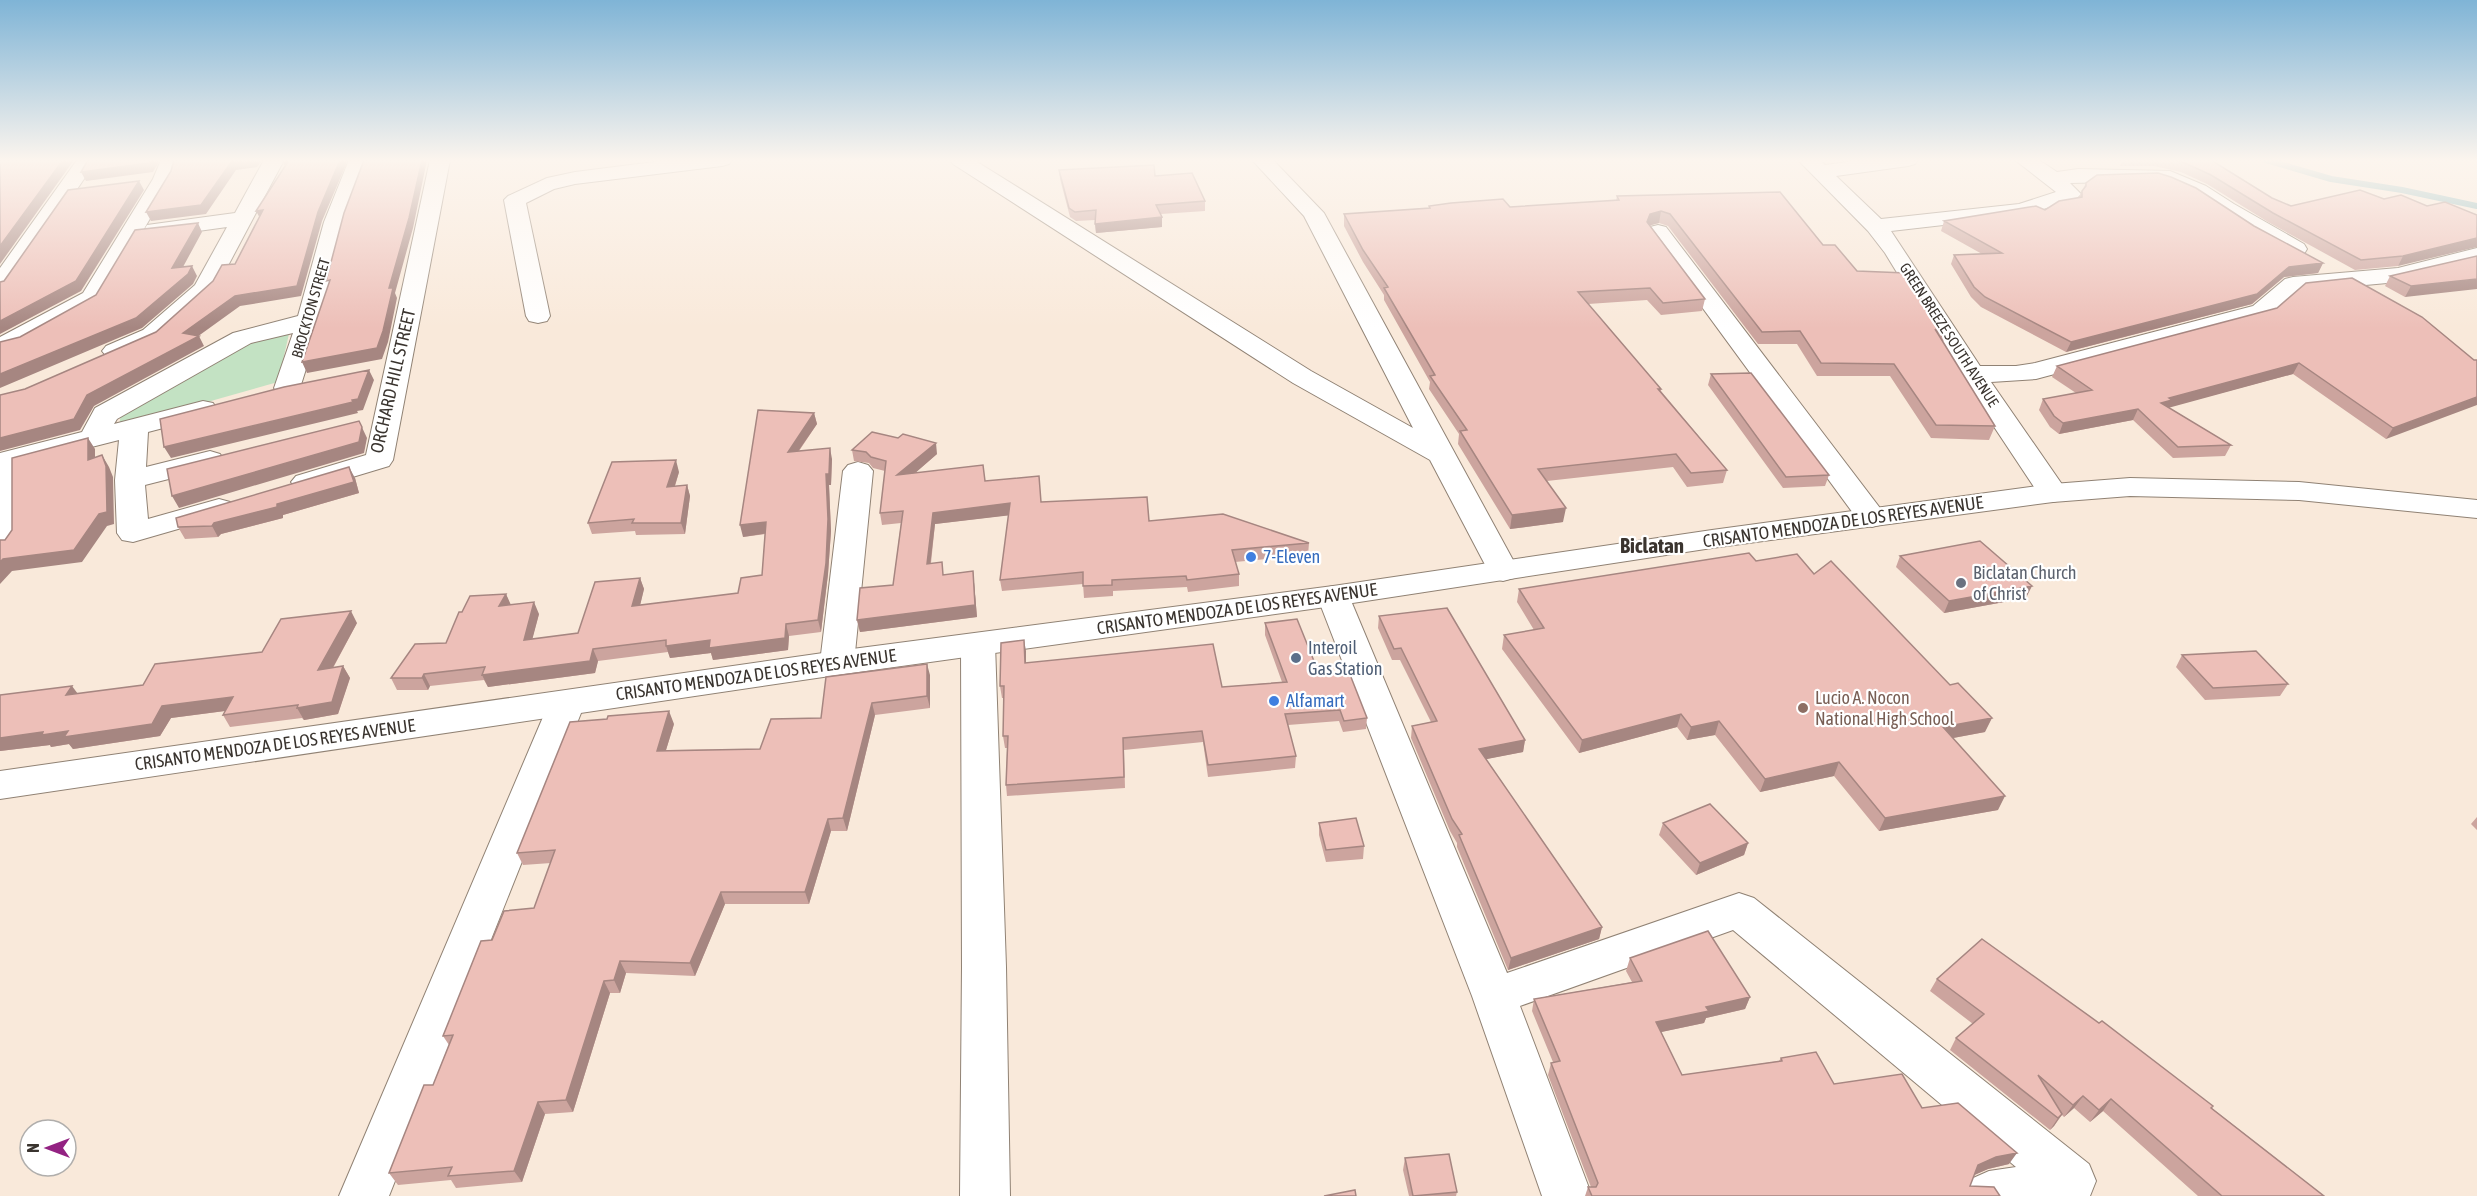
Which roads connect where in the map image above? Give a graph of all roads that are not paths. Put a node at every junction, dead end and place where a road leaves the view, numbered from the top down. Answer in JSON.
{"nodes":[{"id":1,"x":48,"y":216,"type":"edge"},
{"id":2,"x":138,"y":216,"type":"edge"},
{"id":3,"x":245,"y":216,"type":"edge"},
{"id":4,"x":337,"y":216,"type":"edge"},
{"id":5,"x":426,"y":216,"type":"edge"},
{"id":6,"x":518,"y":216,"type":"edge"},
{"id":7,"x":1048,"y":216,"type":"edge"},
{"id":8,"x":1315,"y":216,"type":"edge"},
{"id":9,"x":1865,"y":216,"type":"edge"},
{"id":10,"x":1969,"y":216,"type":"edge"},
{"id":11,"x":2238,"y":216,"type":"edge"},
{"id":12,"x":243,"y":219,"type":"junction"},
{"id":13,"x":1876,"y":226,"type":"junction"},
{"id":14,"x":1658,"y":232,"type":"edge"},
{"id":15,"x":130,"y":233,"type":"junction"},
{"id":16,"x":2477,"y":255,"type":"edge"},
{"id":17,"x":2351,"y":280,"type":"junction"},
{"id":18,"x":0,"y":285,"type":"edge"},
{"id":19,"x":2388,"y":300,"type":"edge"},
{"id":20,"x":538,"y":316,"type":"dead end"},
{"id":21,"x":309,"y":321,"type":"junction"},
{"id":22,"x":0,"y":345,"type":"edge"},
{"id":23,"x":98,"y":358,"type":"edge"},
{"id":24,"x":1972,"y":374,"type":"junction"},
{"id":25,"x":321,"y":381,"type":"edge"},
{"id":26,"x":232,"y":401,"type":"edge"},
{"id":27,"x":388,"y":416,"type":"junction"},
{"id":28,"x":354,"y":424,"type":"edge"},
{"id":29,"x":134,"y":426,"type":"junction"},
{"id":30,"x":94,"y":437,"type":"junction"},
{"id":31,"x":231,"y":455,"type":"edge"},
{"id":32,"x":1443,"y":456,"type":"junction"},
{"id":33,"x":1,"y":462,"type":"edge"},
{"id":34,"x":858,"y":471,"type":"dead end"},
{"id":35,"x":130,"y":480,"type":"junction"},
{"id":36,"x":278,"y":490,"type":"edge"},
{"id":37,"x":2053,"y":493,"type":"junction"},
{"id":38,"x":245,"y":500,"type":"edge"},
{"id":39,"x":2477,"y":509,"type":"edge"},
{"id":40,"x":1872,"y":518,"type":"junction"},
{"id":41,"x":2,"y":542,"type":"edge"},
{"id":42,"x":1503,"y":571,"type":"junction"},
{"id":43,"x":1333,"y":596,"type":"junction"},
{"id":44,"x":978,"y":644,"type":"junction"},
{"id":45,"x":837,"y":663,"type":"junction"},
{"id":46,"x":567,"y":703,"type":"junction"},
{"id":47,"x":0,"y":785,"type":"edge"},
{"id":48,"x":1494,"y":996,"type":"junction"},
{"id":49,"x":364,"y":1196,"type":"edge"},
{"id":50,"x":985,"y":1196,"type":"edge"},
{"id":51,"x":1567,"y":1196,"type":"edge"},
{"id":52,"x":1989,"y":1196,"type":"edge"}],
"edges":[{"from":1,"to":18,"type":"street"},
{"from":2,"to":15,"type":"street"},
{"from":3,"to":12,"type":"street"},
{"from":4,"to":21,"type":"street","name":"BROCKTON STREET"},
{"from":5,"to":27,"type":"street","name":"ORCHARD HILL STREET"},
{"from":6,"to":20,"type":"street"},
{"from":7,"to":32,"type":"street"},
{"from":8,"to":32,"type":"street"},
{"from":9,"to":13,"type":"street","name":"GREEN BREEZE SOUTH AVENUE"},
{"from":10,"to":13,"type":"street"},
{"from":11,"to":17,"type":"street"},
{"from":12,"to":15,"type":"street"},
{"from":12,"to":23,"type":"street"},
{"from":13,"to":24,"type":"street","name":"GREEN BREEZE SOUTH AVENUE"},
{"from":14,"to":40,"type":"street"},
{"from":15,"to":22,"type":"street"},
{"from":16,"to":17,"type":"street"},
{"from":17,"to":19,"type":"street"},
{"from":17,"to":24,"type":"street"},
{"from":21,"to":25,"type":"street","name":"BROCKTON STREET"},
{"from":21,"to":30,"type":"street"},
{"from":24,"to":37,"type":"street","name":"GREEN BREEZE SOUTH AVENUE"},
{"from":26,"to":29,"type":"street"},
{"from":27,"to":28,"type":"street"},
{"from":27,"to":36,"type":"street","name":"ORCHARD HILL STREET"},
{"from":29,"to":30,"type":"street"},
{"from":29,"to":35,"type":"street"},
{"from":30,"to":33,"type":"street"},
{"from":31,"to":35,"type":"street"},
{"from":32,"to":42,"type":"street"},
{"from":33,"to":41,"type":"street"},
{"from":34,"to":45,"type":"street"},
{"from":35,"to":38,"type":"street"},
{"from":37,"to":39,"type":"street","name":"CRISANTO MENDOZA DE LOS REYES AVENUE"},
{"from":37,"to":40,"type":"street","name":"CRISANTO MENDOZA DE LOS REYES AVENUE"},
{"from":40,"to":42,"type":"street","name":"CRISANTO MENDOZA DE LOS REYES AVENUE"},
{"from":42,"to":43,"type":"street","name":"CRISANTO MENDOZA DE LOS REYES AVENUE"},
{"from":43,"to":44,"type":"street","name":"CRISANTO MENDOZA DE LOS REYES AVENUE"},
{"from":43,"to":48,"type":"street"},
{"from":44,"to":45,"type":"street","name":"CRISANTO MENDOZA DE LOS REYES AVENUE"},
{"from":44,"to":50,"type":"street"},
{"from":45,"to":46,"type":"street","name":"CRISANTO MENDOZA DE LOS REYES AVENUE"},
{"from":46,"to":47,"type":"street","name":"CRISANTO MENDOZA DE LOS REYES AVENUE"},
{"from":46,"to":49,"type":"street"},
{"from":48,"to":51,"type":"street"},
{"from":48,"to":52,"type":"street"}]}
